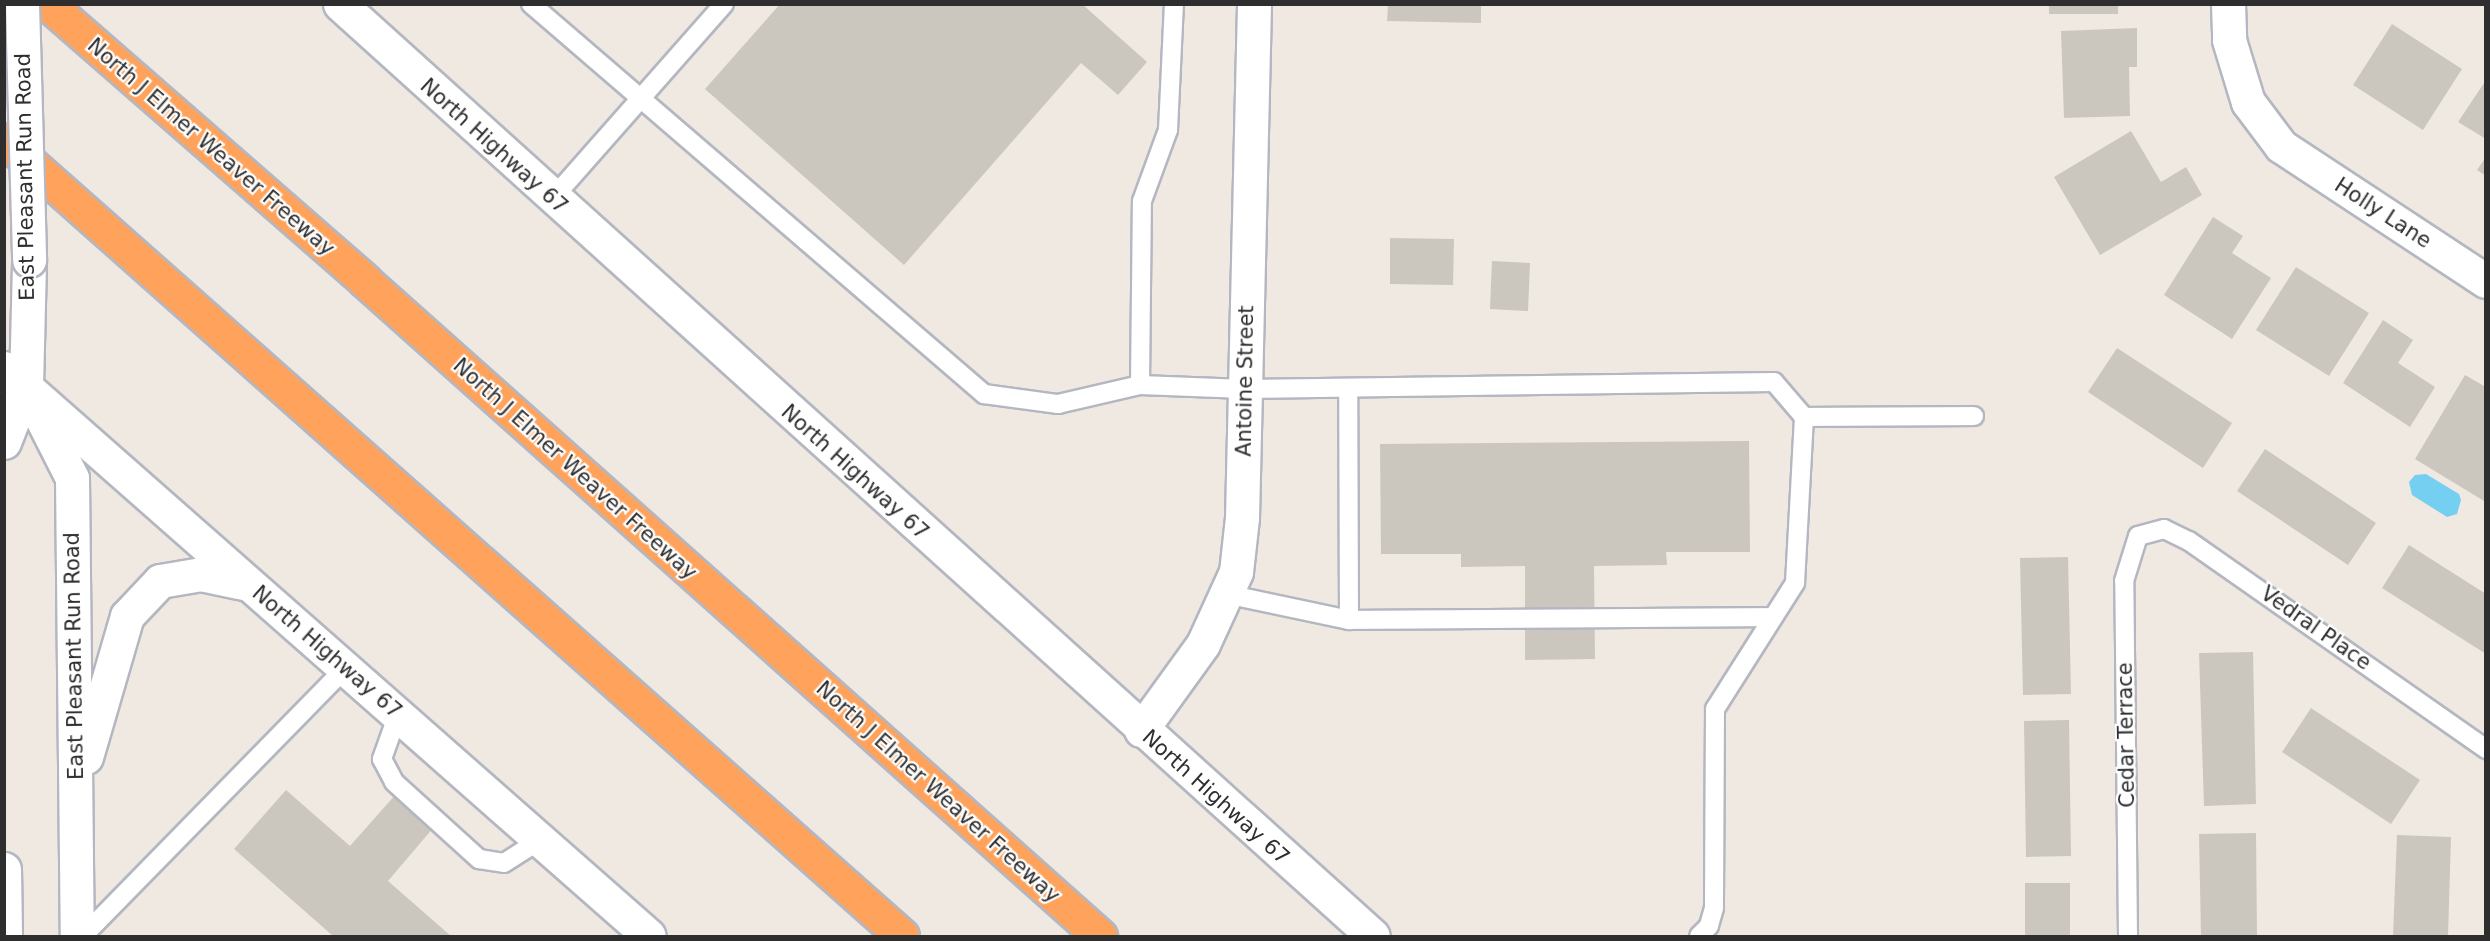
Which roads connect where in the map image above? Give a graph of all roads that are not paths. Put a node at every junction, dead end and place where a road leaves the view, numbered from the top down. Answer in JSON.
{"nodes":[{"id":1,"x":21,"y":4,"type":"edge"},
{"id":2,"x":48,"y":4,"type":"edge"},
{"id":3,"x":340,"y":4,"type":"edge"},
{"id":4,"x":531,"y":4,"type":"edge"},
{"id":5,"x":724,"y":4,"type":"edge"},
{"id":6,"x":1174,"y":4,"type":"edge"},
{"id":7,"x":1254,"y":4,"type":"edge"},
{"id":8,"x":2228,"y":4,"type":"edge"},
{"id":9,"x":641,"y":99,"type":"junction"},
{"id":10,"x":4,"y":140,"type":"edge"},
{"id":11,"x":552,"y":199,"type":"junction"},
{"id":12,"x":2486,"y":281,"type":"edge"},
{"id":13,"x":15,"y":377,"type":"edge"},
{"id":14,"x":1140,"y":385,"type":"junction"},
{"id":15,"x":1348,"y":388,"type":"junction"},
{"id":16,"x":1245,"y":389,"type":"junction"},
{"id":17,"x":1974,"y":416,"type":"dead end"},
{"id":18,"x":1804,"y":417,"type":"junction"},
{"id":19,"x":4,"y":441,"type":"edge"},
{"id":20,"x":2138,"y":536,"type":"joint"},
{"id":21,"x":249,"y":584,"type":"junction"},
{"id":22,"x":1226,"y":594,"type":"junction"},
{"id":23,"x":1773,"y":617,"type":"junction"},
{"id":24,"x":1349,"y":620,"type":"junction"},
{"id":25,"x":345,"y":668,"type":"junction"},
{"id":26,"x":398,"y":714,"type":"junction"},
{"id":27,"x":1140,"y":730,"type":"junction"},
{"id":28,"x":2486,"y":749,"type":"edge"},
{"id":29,"x":75,"y":794,"type":"junction"},
{"id":30,"x":540,"y":840,"type":"junction"},
{"id":31,"x":4,"y":869,"type":"edge"},
{"id":32,"x":5,"y":936,"type":"edge"},
{"id":33,"x":77,"y":936,"type":"edge"},
{"id":34,"x":83,"y":936,"type":"edge"},
{"id":35,"x":649,"y":936,"type":"edge"},
{"id":36,"x":902,"y":936,"type":"edge"},
{"id":37,"x":1100,"y":936,"type":"edge"},
{"id":38,"x":1373,"y":936,"type":"edge"},
{"id":39,"x":1699,"y":936,"type":"edge"},
{"id":40,"x":2128,"y":936,"type":"edge"}],
"edges":[{"from":1,"to":13,"type":"main road","name":"East Pleasant Run Road","bridge":true},
{"from":2,"to":37,"type":"highway","name":"North J Elmer Weaver Freeway"},
{"from":3,"to":11,"type":"main road","name":"North Highway 67"},
{"from":4,"to":9,"type":"lane"},
{"from":5,"to":9,"type":"lane"},
{"from":6,"to":14,"type":"lane"},
{"from":7,"to":16,"type":"main road","name":"Antoine Street"},
{"from":8,"to":12,"type":"main road","name":"Holly Lane"},
{"from":9,"to":11,"type":"lane"},
{"from":9,"to":14,"type":"lane"},
{"from":10,"to":36,"type":"highway"},
{"from":11,"to":27,"type":"main road","name":"North Highway 67"},
{"from":13,"to":19,"type":"main road","name":"East Pleasant Run Road"},
{"from":13,"to":21,"type":"main road","name":"North Highway 67"},
{"from":13,"to":29,"type":"main road","name":"East Pleasant Run Road"},
{"from":14,"to":16,"type":"lane"},
{"from":15,"to":16,"type":"lane"},
{"from":15,"to":18,"type":"lane"},
{"from":15,"to":24,"type":"lane"},
{"from":16,"to":22,"type":"main road","name":"Antoine Street"},
{"from":17,"to":18,"type":"lane"},
{"from":18,"to":23,"type":"lane"},
{"from":20,"to":28,"type":"lane","name":"Vedral Place"},
{"from":20,"to":40,"type":"lane","name":"Cedar Terrace"},
{"from":21,"to":25,"type":"main road","name":"North Highway 67"},
{"from":21,"to":29,"type":"main road"},
{"from":22,"to":24,"type":"lane"},
{"from":22,"to":27,"type":"main road","name":"Antoine Street"},
{"from":23,"to":24,"type":"lane"},
{"from":23,"to":39,"type":"lane"},
{"from":25,"to":26,"type":"main road","name":"North Highway 67"},
{"from":25,"to":34,"type":"lane"},
{"from":26,"to":30,"type":"main road","name":"North Highway 67"},
{"from":26,"to":30,"type":"lane"},
{"from":27,"to":38,"type":"main road","name":"North Highway 67"},
{"from":29,"to":33,"type":"main road","name":"East Pleasant Run Road"},
{"from":30,"to":35,"type":"main road","name":"North Highway 67"},
{"from":31,"to":32,"type":"main road"}]}
